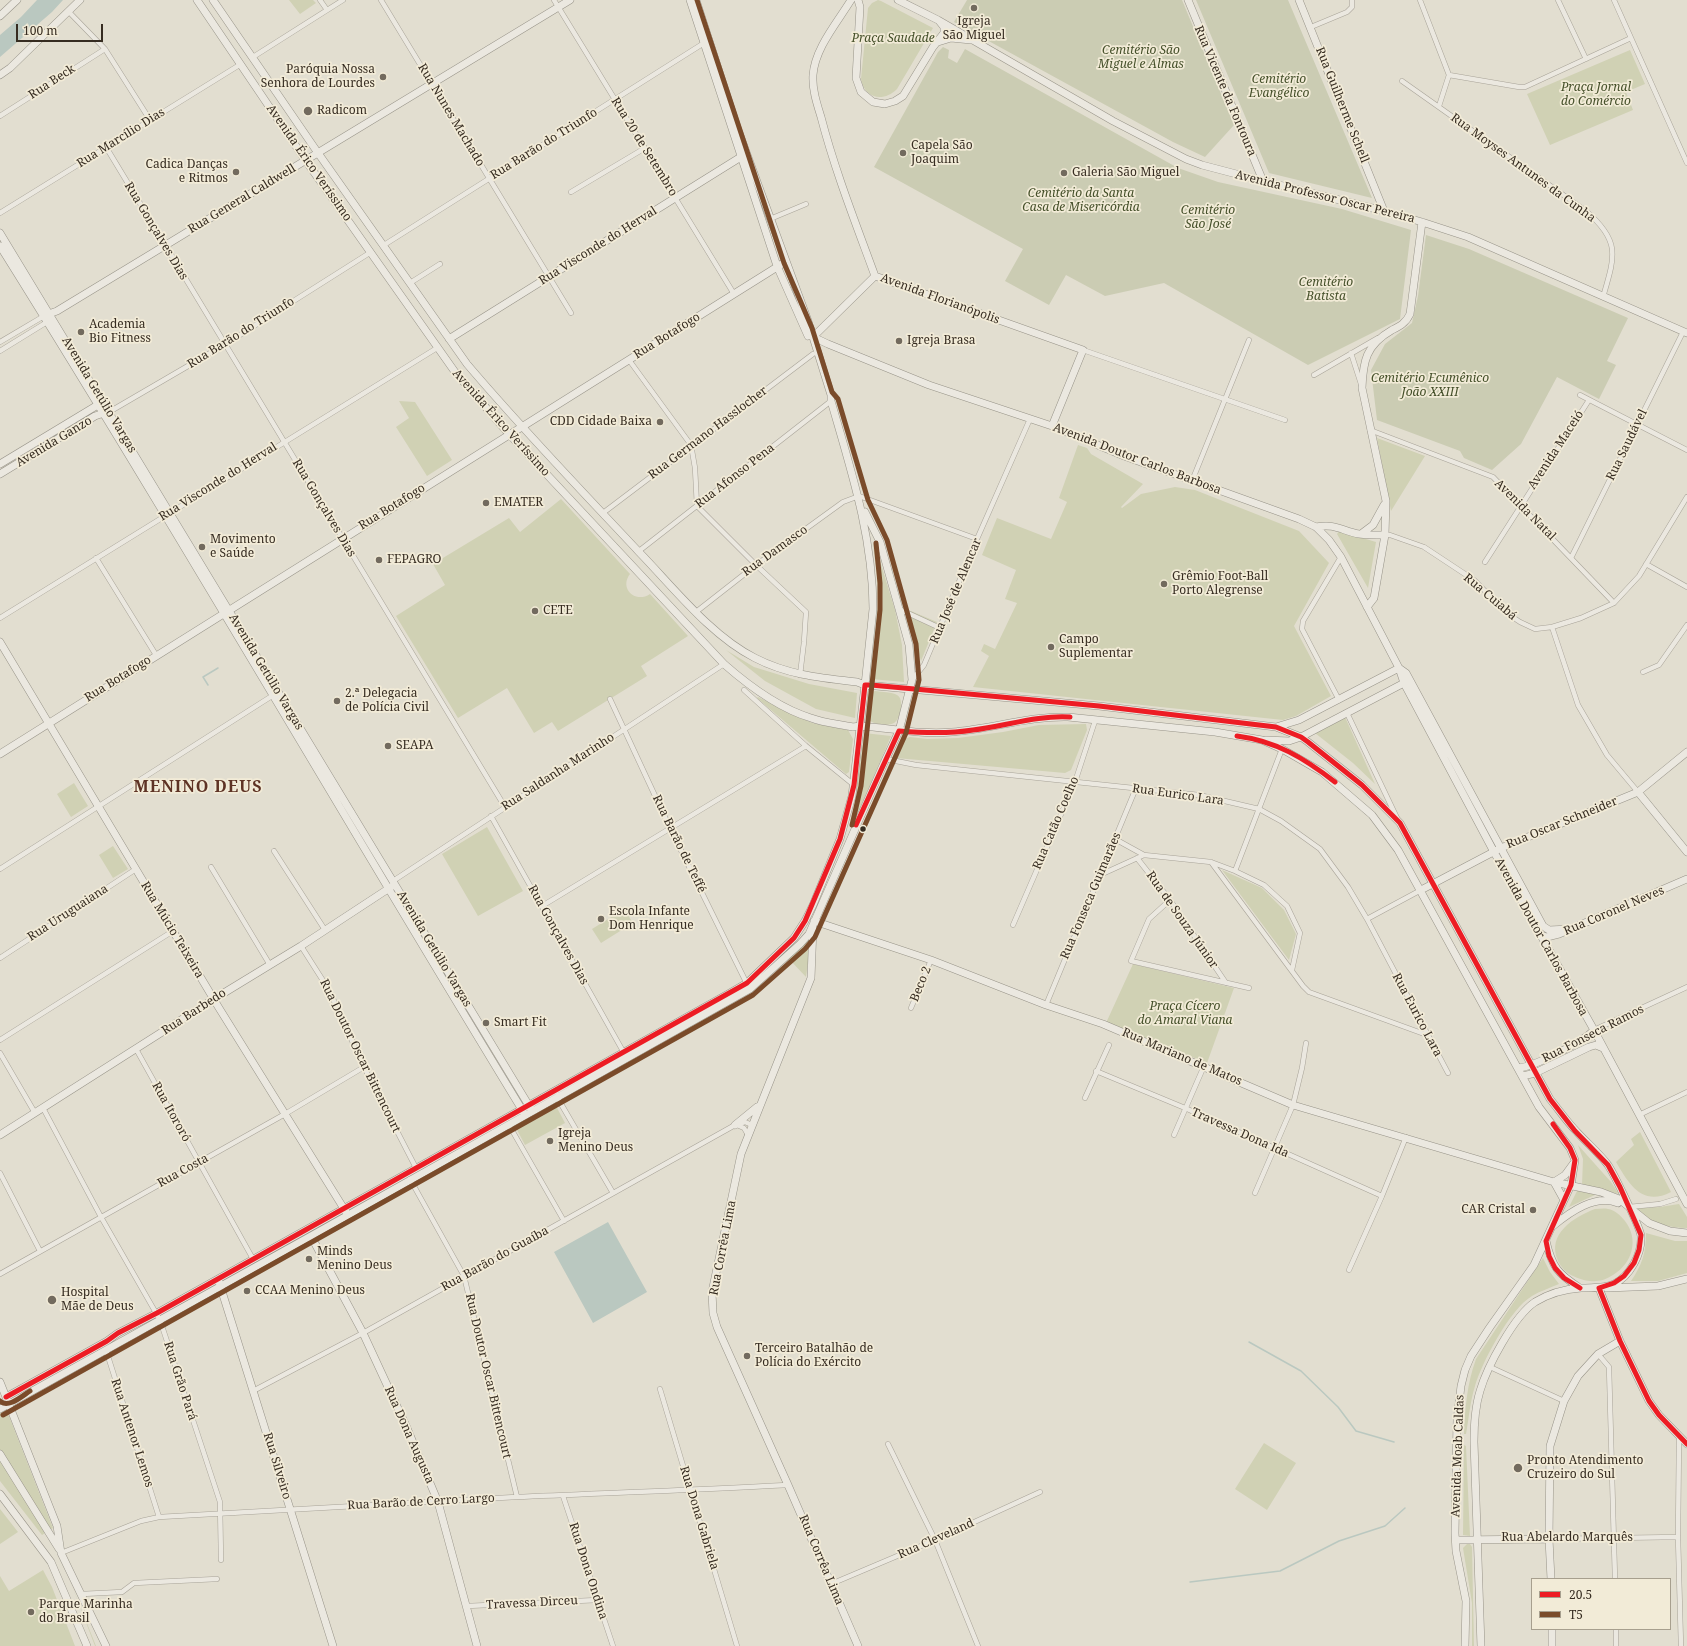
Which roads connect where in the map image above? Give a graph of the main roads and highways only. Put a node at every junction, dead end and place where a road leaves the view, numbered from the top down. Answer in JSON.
{"nodes":[{"id":1,"x":16,"y":0,"type":"edge"},
{"id":2,"x":80,"y":0,"type":"edge"},
{"id":3,"x":197,"y":0,"type":"edge"},
{"id":4,"x":213,"y":0,"type":"edge"},
{"id":5,"x":570,"y":0,"type":"edge"},
{"id":6,"x":690,"y":0,"type":"edge"},
{"id":7,"x":696,"y":0,"type":"edge"},
{"id":8,"x":852,"y":0,"type":"edge"},
{"id":9,"x":864,"y":0,"type":"edge"},
{"id":10,"x":898,"y":0,"type":"edge"},
{"id":11,"x":1188,"y":0,"type":"edge"},
{"id":12,"x":1299,"y":0,"type":"edge"},
{"id":13,"x":859,"y":3,"type":"edge"},
{"id":14,"x":0,"y":16,"type":"edge"},
{"id":15,"x":938,"y":20,"type":"junction"},
{"id":16,"x":974,"y":40,"type":"junction"},
{"id":17,"x":938,"y":42,"type":"junction"},
{"id":18,"x":0,"y":75,"type":"edge"},
{"id":19,"x":318,"y":153,"type":"junction"},
{"id":20,"x":744,"y":155,"type":"junction"},
{"id":21,"x":306,"y":161,"type":"junction"},
{"id":22,"x":1263,"y":181,"type":"junction"},
{"id":23,"x":1384,"y":211,"type":"junction"},
{"id":24,"x":1422,"y":222,"type":"junction"},
{"id":25,"x":0,"y":233,"type":"edge"},
{"id":26,"x":0,"y":246,"type":"edge"},
{"id":27,"x":785,"y":262,"type":"junction"},
{"id":28,"x":777,"y":266,"type":"junction"},
{"id":29,"x":875,"y":276,"type":"junction"},
{"id":30,"x":50,"y":316,"type":"junction"},
{"id":31,"x":806,"y":331,"type":"junction"},
{"id":32,"x":1685,"y":333,"type":"edge"},
{"id":33,"x":813,"y":337,"type":"junction"},
{"id":34,"x":449,"y":339,"type":"junction"},
{"id":35,"x":831,"y":401,"type":"junction"},
{"id":36,"x":100,"y":403,"type":"junction"},
{"id":37,"x":106,"y":413,"type":"junction"},
{"id":38,"x":521,"y":426,"type":"junction"},
{"id":39,"x":1052,"y":426,"type":"junction"},
{"id":40,"x":509,"y":434,"type":"junction"},
{"id":41,"x":9,"y":459,"type":"junction"},
{"id":42,"x":0,"y":464,"type":"edge"},
{"id":43,"x":14,"y":466,"type":"junction"},
{"id":44,"x":0,"y":474,"type":"edge"},
{"id":45,"x":860,"y":500,"type":"junction"},
{"id":46,"x":1386,"y":501,"type":"junction"},
{"id":47,"x":1316,"y":527,"type":"junction"},
{"id":48,"x":1360,"y":534,"type":"junction"},
{"id":49,"x":1385,"y":535,"type":"junction"},
{"id":50,"x":1367,"y":607,"type":"junction"},
{"id":51,"x":226,"y":611,"type":"junction"},
{"id":52,"x":0,"y":642,"type":"edge"},
{"id":53,"x":1399,"y":668,"type":"junction"},
{"id":54,"x":1404,"y":683,"type":"junction"},
{"id":55,"x":865,"y":685,"type":"junction"},
{"id":56,"x":910,"y":689,"type":"junction"},
{"id":57,"x":274,"y":691,"type":"junction"},
{"id":58,"x":48,"y":723,"type":"junction"},
{"id":59,"x":860,"y":726,"type":"junction"},
{"id":60,"x":1276,"y":727,"type":"junction"},
{"id":61,"x":899,"y":731,"type":"junction"},
{"id":62,"x":1300,"y":737,"type":"junction"},
{"id":63,"x":1262,"y":740,"type":"junction"},
{"id":64,"x":1687,"y":752,"type":"edge"},
{"id":65,"x":0,"y":754,"type":"edge"},
{"id":66,"x":1638,"y":792,"type":"junction"},
{"id":67,"x":1501,"y":848,"type":"junction"},
{"id":68,"x":1494,"y":852,"type":"junction"},
{"id":69,"x":1687,"y":852,"type":"edge"},
{"id":70,"x":1687,"y":879,"type":"edge"},
{"id":71,"x":393,"y":881,"type":"junction"},
{"id":72,"x":1433,"y":884,"type":"junction"},
{"id":73,"x":388,"y":889,"type":"junction"},
{"id":74,"x":1421,"y":890,"type":"junction"},
{"id":75,"x":813,"y":905,"type":"junction"},
{"id":76,"x":814,"y":920,"type":"junction"},
{"id":77,"x":1570,"y":929,"type":"junction"},
{"id":78,"x":1540,"y":935,"type":"junction"},
{"id":79,"x":748,"y":986,"type":"junction"},
{"id":80,"x":214,"y":999,"type":"junction"},
{"id":81,"x":698,"y":1012,"type":"junction"},
{"id":82,"x":683,"y":1027,"type":"junction"},
{"id":83,"x":1594,"y":1030,"type":"junction"},
{"id":84,"x":1603,"y":1048,"type":"junction"},
{"id":85,"x":624,"y":1053,"type":"junction"},
{"id":86,"x":637,"y":1053,"type":"junction"},
{"id":87,"x":615,"y":1065,"type":"junction"},
{"id":88,"x":1532,"y":1065,"type":"junction"},
{"id":89,"x":1519,"y":1068,"type":"junction"},
{"id":90,"x":1535,"y":1073,"type":"junction"},
{"id":91,"x":1523,"y":1076,"type":"junction"},
{"id":92,"x":762,"y":1100,"type":"junction"},
{"id":93,"x":531,"y":1108,"type":"junction"},
{"id":94,"x":524,"y":1113,"type":"junction"},
{"id":95,"x":735,"y":1125,"type":"road end"},
{"id":96,"x":0,"y":1135,"type":"edge"},
{"id":97,"x":1575,"y":1160,"type":"junction"},
{"id":98,"x":409,"y":1176,"type":"junction"},
{"id":99,"x":1554,"y":1182,"type":"junction"},
{"id":100,"x":1571,"y":1185,"type":"junction"},
{"id":101,"x":1685,"y":1196,"type":"edge"},
{"id":102,"x":1564,"y":1200,"type":"junction"},
{"id":103,"x":1687,"y":1204,"type":"edge"},
{"id":104,"x":1629,"y":1207,"type":"junction"},
{"id":105,"x":344,"y":1209,"type":"junction"},
{"id":106,"x":348,"y":1216,"type":"junction"},
{"id":107,"x":1552,"y":1227,"type":"junction"},
{"id":108,"x":1687,"y":1233,"type":"edge"},
{"id":109,"x":311,"y":1236,"type":"junction"},
{"id":110,"x":1546,"y":1241,"type":"junction"},
{"id":111,"x":218,"y":1278,"type":"junction"},
{"id":112,"x":1687,"y":1279,"type":"edge"},
{"id":113,"x":221,"y":1287,"type":"junction"},
{"id":114,"x":1580,"y":1288,"type":"junction"},
{"id":115,"x":1599,"y":1288,"type":"junction"},
{"id":116,"x":1620,"y":1341,"type":"junction"},
{"id":117,"x":0,"y":1382,"type":"edge"},
{"id":118,"x":0,"y":1391,"type":"edge"},
{"id":119,"x":7,"y":1400,"type":"junction"},
{"id":120,"x":0,"y":1409,"type":"edge"},
{"id":121,"x":1687,"y":1444,"type":"edge"},
{"id":122,"x":0,"y":1454,"type":"edge"},
{"id":123,"x":0,"y":1494,"type":"edge"},
{"id":124,"x":1476,"y":1539,"type":"junction"},
{"id":125,"x":1549,"y":1539,"type":"junction"},
{"id":126,"x":1456,"y":1540,"type":"junction"},
{"id":127,"x":61,"y":1553,"type":"junction"},
{"id":128,"x":1551,"y":1578,"type":"edge"},
{"id":129,"x":1552,"y":1630,"type":"edge"},
{"id":130,"x":87,"y":1646,"type":"edge"},
{"id":131,"x":106,"y":1646,"type":"edge"},
{"id":132,"x":333,"y":1646,"type":"edge"},
{"id":133,"x":478,"y":1646,"type":"edge"},
{"id":134,"x":858,"y":1646,"type":"edge"},
{"id":135,"x":1465,"y":1646,"type":"edge"},
{"id":136,"x":1481,"y":1646,"type":"edge"},
{"id":137,"x":1552,"y":1646,"type":"edge"}],
"edges":[{"from":1,"to":14,"type":"main road"},
{"from":2,"to":18,"type":"main road"},
{"from":3,"to":21,"type":"main road","name":"Avenida Érico Veríssimo"},
{"from":4,"to":19,"type":"main road","name":"Avenida Érico Veríssimo"},
{"from":5,"to":19,"type":"main road","name":"Rua General Caldwell"},
{"from":6,"to":20,"type":"main road"},
{"from":7,"to":20,"type":"main road"},
{"from":8,"to":29,"type":"main road","name":"Avenida Florianópolis"},
{"from":9,"to":13,"type":"main road"},
{"from":10,"to":15,"type":"main road","name":"Avenida Professor Oscar Pereira"},
{"from":11,"to":22,"type":"main road","name":"Rua Vicente da Fontoura"},
{"from":12,"to":23,"type":"main road","name":"Rua Guilherme Schell"},
{"from":13,"to":17,"type":"main road"},
{"from":15,"to":16,"type":"main road","name":"Avenida Professor Oscar Pereira"},
{"from":15,"to":17,"type":"main road"},
{"from":16,"to":17,"type":"main road","name":"Avenida Professor Oscar Pereira"},
{"from":16,"to":22,"type":"main road","name":"Avenida Professor Oscar Pereira"},
{"from":19,"to":21,"type":"main road","name":"Rua General Caldwell"},
{"from":19,"to":34,"type":"main road","name":"Avenida Érico Veríssimo"},
{"from":20,"to":27,"type":"main road"},
{"from":20,"to":28,"type":"main road"},
{"from":20,"to":34,"type":"main road","name":"Rua Visconde do Herval"},
{"from":21,"to":30,"type":"main road","name":"Rua General Caldwell"},
{"from":21,"to":40,"type":"main road","name":"Avenida Érico Veríssimo"},
{"from":22,"to":23,"type":"main road","name":"Avenida Professor Oscar Pereira"},
{"from":23,"to":24,"type":"main road","name":"Avenida Professor Oscar Pereira"},
{"from":24,"to":32,"type":"main road","name":"Avenida Professor Oscar Pereira"},
{"from":24,"to":46,"type":"main road"},
{"from":25,"to":30,"type":"main road","name":"Avenida Getúlio Vargas"},
{"from":26,"to":30,"type":"main road","name":"Avenida Getúlio Vargas"},
{"from":27,"to":28,"type":"main road","name":"Rua Botafogo"},
{"from":27,"to":33,"type":"main road"},
{"from":28,"to":31,"type":"main road"},
{"from":28,"to":38,"type":"main road","name":"Rua Botafogo"},
{"from":29,"to":33,"type":"main road"},
{"from":29,"to":39,"type":"main road","name":"Avenida Florianópolis"},
{"from":30,"to":36,"type":"main road","name":"Avenida Getúlio Vargas"},
{"from":31,"to":33,"type":"main road","name":"Avenida Doutor Carlos Barbosa"},
{"from":31,"to":35,"type":"main road"},
{"from":33,"to":35,"type":"main road"},
{"from":33,"to":39,"type":"main road","name":"Avenida Doutor Carlos Barbosa"},
{"from":34,"to":38,"type":"main road","name":"Avenida Érico Veríssimo"},
{"from":35,"to":45,"type":"main road"},
{"from":36,"to":37,"type":"main road","name":"Avenida Getúlio Vargas"},
{"from":36,"to":41,"type":"main road","name":"Avenida Ganzo"},
{"from":37,"to":43,"type":"main road","name":"Avenida Ganzo"},
{"from":37,"to":51,"type":"main road","name":"Avenida Getúlio Vargas"},
{"from":38,"to":40,"type":"main road","name":"Rua Botafogo"},
{"from":38,"to":55,"type":"main road","name":"Avenida Érico Veríssimo"},
{"from":39,"to":47,"type":"main road","name":"Avenida Doutor Carlos Barbosa"},
{"from":40,"to":51,"type":"main road","name":"Rua Botafogo"},
{"from":40,"to":59,"type":"main road","name":"Avenida Érico Veríssimo"},
{"from":41,"to":42,"type":"main road","name":"Avenida Ganzo"},
{"from":41,"to":43,"type":"main road"},
{"from":43,"to":44,"type":"main road","name":"Avenida Ganzo"},
{"from":45,"to":55,"type":"main road","name":"Rua José de Alencar"},
{"from":45,"to":56,"type":"main road","name":"Rua José de Alencar"},
{"from":46,"to":48,"type":"main road"},
{"from":46,"to":49,"type":"main road"},
{"from":47,"to":48,"type":"main road"},
{"from":47,"to":50,"type":"main road","name":"Avenida Doutor Carlos Barbosa"},
{"from":48,"to":49,"type":"main road"},
{"from":49,"to":50,"type":"main road"},
{"from":50,"to":53,"type":"main road","name":"Avenida Doutor Carlos Barbosa"},
{"from":51,"to":57,"type":"main road","name":"Avenida Getúlio Vargas"},
{"from":51,"to":58,"type":"main road","name":"Rua Botafogo"},
{"from":52,"to":58,"type":"main road","name":"Rua Múcio Teixeira"},
{"from":53,"to":54,"type":"main road","name":"Avenida Doutor Carlos Barbosa"},
{"from":53,"to":60,"type":"main road"},
{"from":53,"to":67,"type":"main road","name":"Avenida Doutor Carlos Barbosa"},
{"from":54,"to":62,"type":"main road"},
{"from":54,"to":68,"type":"main road","name":"Avenida Doutor Carlos Barbosa"},
{"from":55,"to":56,"type":"main road","name":"Avenida Érico Veríssimo"},
{"from":55,"to":59,"type":"main road","name":"Rua José de Alencar"},
{"from":56,"to":60,"type":"main road","name":"Avenida Érico Veríssimo"},
{"from":56,"to":61,"type":"main road","name":"Rua José de Alencar"},
{"from":57,"to":71,"type":"main road","name":"Avenida Getúlio Vargas"},
{"from":57,"to":73,"type":"main road","name":"Avenida Getúlio Vargas"},
{"from":58,"to":65,"type":"main road","name":"Rua Botafogo"},
{"from":58,"to":80,"type":"main road","name":"Rua Múcio Teixeira"},
{"from":59,"to":61,"type":"main road","name":"Avenida Érico Veríssimo"},
{"from":59,"to":75,"type":"main road","name":"Rua José de Alencar"},
{"from":60,"to":62,"type":"main road","name":"Avenida Moab Caldas"},
{"from":61,"to":63,"type":"main road","name":"Avenida Érico Veríssimo"},
{"from":61,"to":76,"type":"main road","name":"Rua José de Alencar"},
{"from":62,"to":63,"type":"main road"},
{"from":62,"to":72,"type":"main road","name":"Avenida Moab Caldas"},
{"from":63,"to":74,"type":"main road"},
{"from":64,"to":66,"type":"main road","name":"Rua Oscar Schneider"},
{"from":66,"to":67,"type":"main road","name":"Rua Oscar Schneider"},
{"from":66,"to":69,"type":"main road"},
{"from":67,"to":68,"type":"main road","name":"Rua Oscar Schneider"},
{"from":67,"to":77,"type":"main road","name":"Avenida Doutor Carlos Barbosa"},
{"from":68,"to":72,"type":"main road","name":"Rua Oscar Schneider"},
{"from":68,"to":78,"type":"main road","name":"Avenida Doutor Carlos Barbosa"},
{"from":70,"to":77,"type":"main road","name":"Rua Coronel Neves"},
{"from":71,"to":73,"type":"main road"},
{"from":71,"to":93,"type":"main road","name":"Avenida Getúlio Vargas"},
{"from":72,"to":74,"type":"main road","name":"Rua Oscar Schneider"},
{"from":72,"to":88,"type":"main road","name":"Avenida Moab Caldas"},
{"from":73,"to":80,"type":"main road","name":"Rua Barbedo"},
{"from":73,"to":94,"type":"main road","name":"Avenida Getúlio Vargas"},
{"from":74,"to":89,"type":"main road"},
{"from":75,"to":76,"type":"main road","name":"Rua Corrêa Lima"},
{"from":75,"to":79,"type":"main road","name":"Rua José de Alencar"},
{"from":76,"to":79,"type":"main road","name":"Rua José de Alencar"},
{"from":76,"to":92,"type":"main road","name":"Rua Corrêa Lima"},
{"from":76,"to":99,"type":"main road","name":"Rua Mariano de Matos"},
{"from":77,"to":78,"type":"main road","name":"Rua Coronel Neves"},
{"from":78,"to":83,"type":"main road","name":"Avenida Doutor Carlos Barbosa"},
{"from":79,"to":81,"type":"main road","name":"Rua José de Alencar"},
{"from":79,"to":82,"type":"main road","name":"Rua José de Alencar"},
{"from":80,"to":96,"type":"main road","name":"Rua Barbedo"},
{"from":80,"to":105,"type":"main road","name":"Rua Múcio Teixeira"},
{"from":81,"to":82,"type":"main road"},
{"from":81,"to":85,"type":"main road","name":"Rua José de Alencar"},
{"from":82,"to":86,"type":"main road","name":"Rua José de Alencar"},
{"from":83,"to":84,"type":"main road","name":"Avenida Doutor Carlos Barbosa"},
{"from":83,"to":88,"type":"main road","name":"Rua Fonseca Ramos"},
{"from":84,"to":90,"type":"main road","name":"Rua Fonseca Ramos"},
{"from":84,"to":101,"type":"main road","name":"Avenida Doutor Carlos Barbosa"},
{"from":85,"to":86,"type":"main road"},
{"from":85,"to":87,"type":"main road"},
{"from":85,"to":93,"type":"main road","name":"Rua José de Alencar"},
{"from":86,"to":87,"type":"main road","name":"Rua José de Alencar"},
{"from":87,"to":93,"type":"main road","name":"Rua José de Alencar"},
{"from":88,"to":89,"type":"main road","name":"Rua Fonseca Ramos"},
{"from":88,"to":90,"type":"main road","name":"Avenida Moab Caldas"},
{"from":89,"to":91,"type":"main road"},
{"from":90,"to":91,"type":"main road","name":"Rua Fonseca Ramos"},
{"from":90,"to":104,"type":"main road","name":"Avenida Moab Caldas"},
{"from":91,"to":97,"type":"main road"},
{"from":92,"to":95,"type":"main road"},
{"from":92,"to":134,"type":"main road","name":"Rua Corrêa Lima"},
{"from":93,"to":94,"type":"main road","name":"Rua José de Alencar"},
{"from":94,"to":98,"type":"main road","name":"Rua José de Alencar"},
{"from":94,"to":98,"type":"main road","name":"Rua José de Alencar"},
{"from":97,"to":99,"type":"main road"},
{"from":97,"to":100,"type":"main road","name":"Avenida Moab Caldas"},
{"from":98,"to":105,"type":"main road","name":"Rua José de Alencar"},
{"from":98,"to":106,"type":"main road","name":"Rua José de Alencar"},
{"from":99,"to":100,"type":"main road","name":"Rua Mariano de Matos"},
{"from":99,"to":102,"type":"main road"},
{"from":100,"to":102,"type":"main road","name":"Avenida Moab Caldas"},
{"from":100,"to":104,"type":"main road","name":"Rua Mariano de Matos"},
{"from":101,"to":103,"type":"main road","name":"Avenida Doutor Carlos Barbosa"},
{"from":102,"to":107,"type":"main road","name":"Avenida Moab Caldas"},
{"from":104,"to":107,"type":"main road"},
{"from":104,"to":108,"type":"main road"},
{"from":104,"to":115,"type":"main road","name":"Avenida Moab Caldas"},
{"from":105,"to":106,"type":"main road","name":"Rua Múcio Teixeira"},
{"from":105,"to":111,"type":"main road","name":"Rua José de Alencar"},
{"from":106,"to":109,"type":"main road","name":"Rua José de Alencar"},
{"from":107,"to":110,"type":"main road","name":"Avenida Moab Caldas"},
{"from":109,"to":113,"type":"main road","name":"Rua José de Alencar"},
{"from":109,"to":133,"type":"main road","name":"Rua Dona Augusta"},
{"from":110,"to":114,"type":"main road"},
{"from":110,"to":126,"type":"main road","name":"Avenida Moab Caldas"},
{"from":111,"to":113,"type":"main road","name":"Rua Silveiro"},
{"from":111,"to":119,"type":"main road","name":"Rua José de Alencar"},
{"from":112,"to":115,"type":"main road"},
{"from":113,"to":119,"type":"main road","name":"Rua José de Alencar"},
{"from":113,"to":132,"type":"main road","name":"Rua Silveiro"},
{"from":114,"to":115,"type":"main road","name":"Avenida Moab Caldas"},
{"from":114,"to":124,"type":"main road","name":"Avenida Moab Caldas"},
{"from":115,"to":116,"type":"main road"},
{"from":116,"to":121,"type":"main road"},
{"from":116,"to":125,"type":"main road"},
{"from":117,"to":119,"type":"main road"},
{"from":118,"to":119,"type":"main road"},
{"from":119,"to":120,"type":"main road","name":"Rua José de Alencar"},
{"from":119,"to":127,"type":"main road"},
{"from":122,"to":127,"type":"main road"},
{"from":123,"to":130,"type":"main road"},
{"from":124,"to":125,"type":"main road","name":"Rua Abelardo Marquês"},
{"from":124,"to":126,"type":"main road","name":"Rua Abelardo Marquês"},
{"from":124,"to":136,"type":"main road","name":"Avenida Moab Caldas"},
{"from":125,"to":128,"type":"main road"},
{"from":126,"to":135,"type":"main road","name":"Avenida Moab Caldas"},
{"from":127,"to":131,"type":"main road"},
{"from":129,"to":137,"type":"main road"}]}
